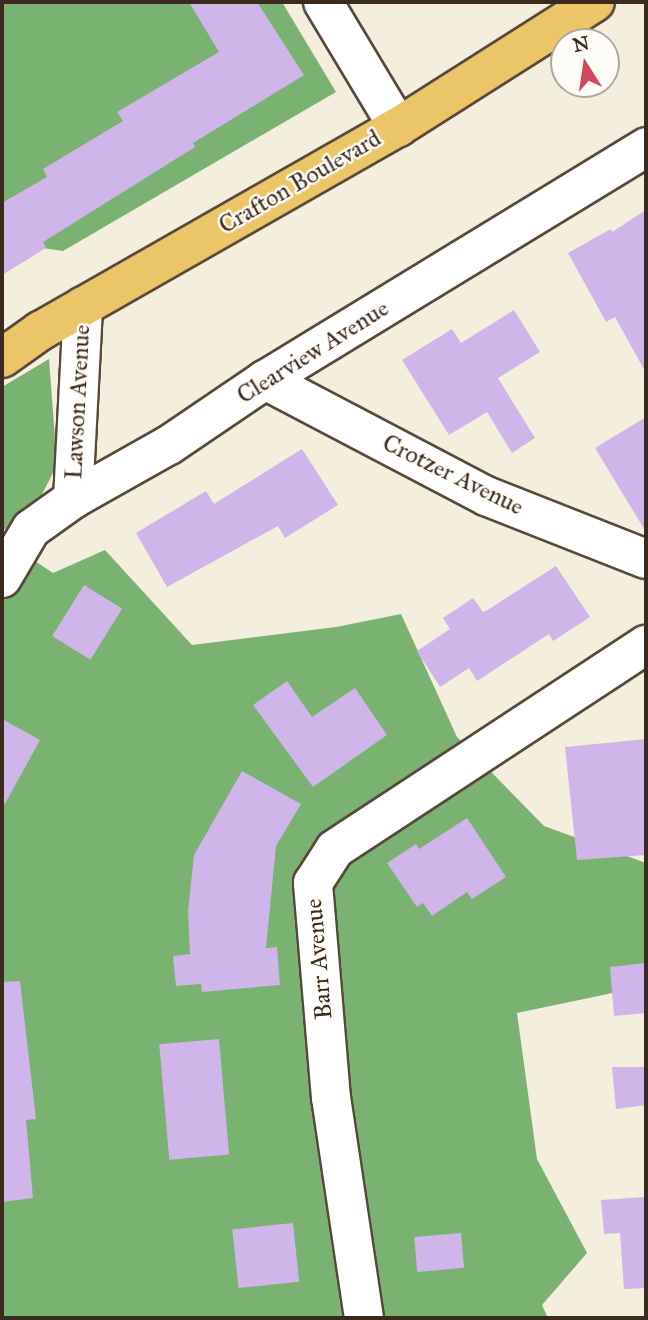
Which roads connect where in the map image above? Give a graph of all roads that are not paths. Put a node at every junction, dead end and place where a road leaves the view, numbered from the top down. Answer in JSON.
{"nodes":[{"id":1,"x":323,"y":2,"type":"edge"},
{"id":2,"x":595,"y":2,"type":"edge"},
{"id":3,"x":398,"y":127,"type":"junction"},
{"id":4,"x":646,"y":147,"type":"edge"},
{"id":5,"x":83,"y":306,"type":"junction"},
{"id":6,"x":2,"y":358,"type":"edge"},
{"id":7,"x":265,"y":380,"type":"junction"},
{"id":8,"x":73,"y":499,"type":"junction"},
{"id":9,"x":646,"y":559,"type":"edge"},
{"id":10,"x":2,"y":578,"type":"edge"},
{"id":11,"x":646,"y":645,"type":"edge"},
{"id":12,"x":364,"y":1318,"type":"edge"}],
"edges":[{"from":1,"to":3,"type":"street"},
{"from":2,"to":3,"type":"main road","name":"Crafton Boulevard"},
{"from":3,"to":5,"type":"main road","name":"Crafton Boulevard"},
{"from":4,"to":7,"type":"street","name":"Clearview Avenue"},
{"from":5,"to":6,"type":"main road","name":"Crafton Boulevard"},
{"from":5,"to":8,"type":"street","name":"Lawson Avenue"},
{"from":7,"to":8,"type":"street","name":"Clearview Avenue"},
{"from":7,"to":9,"type":"street","name":"Crotzer Avenue"},
{"from":8,"to":10,"type":"street","name":"Clearview Avenue"},
{"from":11,"to":12,"type":"street","name":"Barr Avenue"}]}
